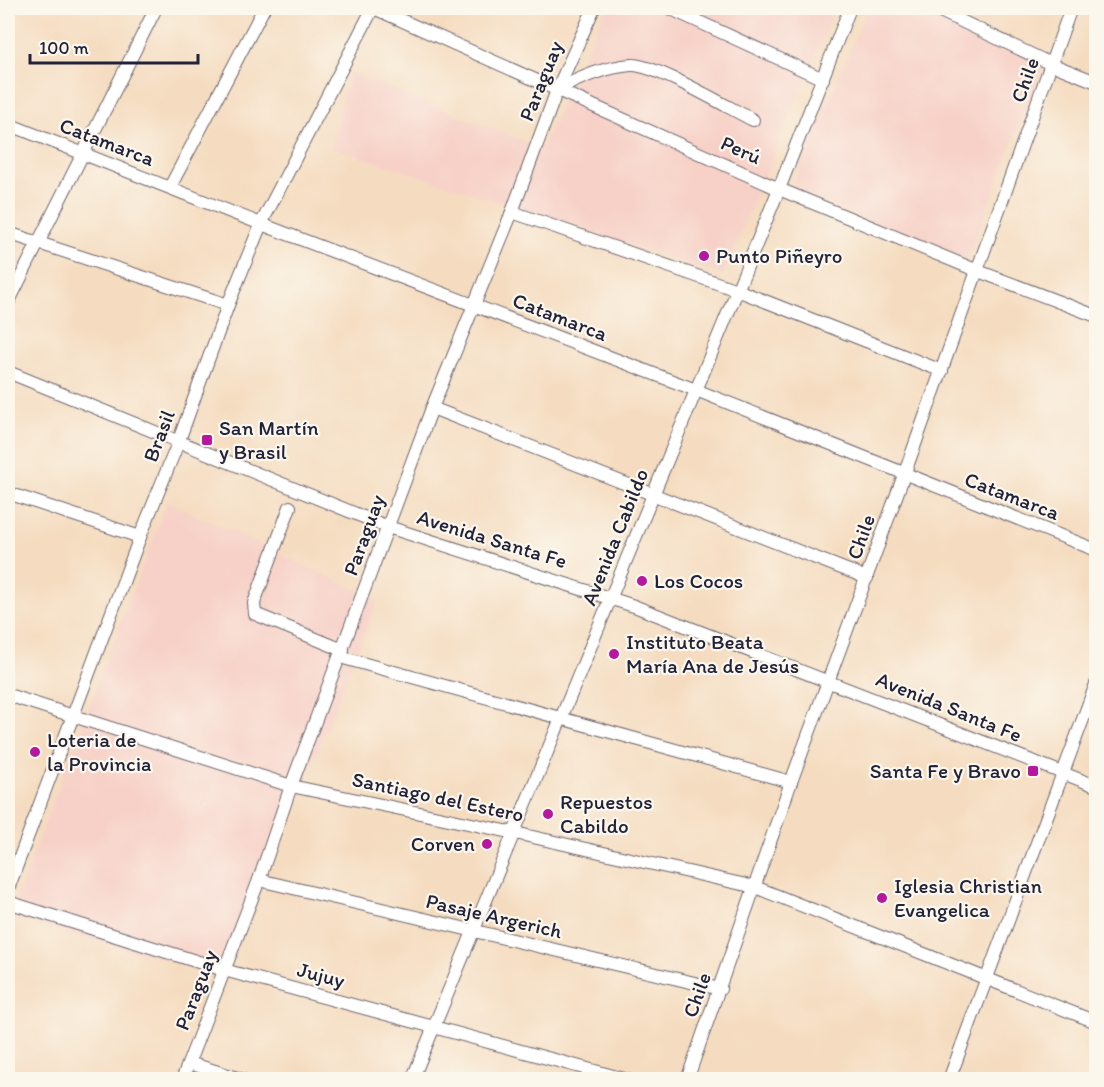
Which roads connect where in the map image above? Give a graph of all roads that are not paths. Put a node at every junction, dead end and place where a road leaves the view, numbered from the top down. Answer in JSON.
{"nodes":[{"id":1,"x":156,"y":8,"type":"edge"},
{"id":2,"x":264,"y":8,"type":"edge"},
{"id":3,"x":374,"y":8,"type":"edge"},
{"id":4,"x":594,"y":8,"type":"edge"},
{"id":5,"x":669,"y":8,"type":"edge"},
{"id":6,"x":850,"y":8,"type":"edge"},
{"id":7,"x":934,"y":8,"type":"edge"},
{"id":8,"x":1071,"y":8,"type":"edge"},
{"id":9,"x":1051,"y":64,"type":"junction"},
{"id":10,"x":823,"y":79,"type":"junction"},
{"id":11,"x":1096,"y":82,"type":"edge"},
{"id":12,"x":557,"y":90,"type":"junction"},
{"id":13,"x":753,"y":120,"type":"dead end"},
{"id":14,"x":8,"y":124,"type":"edge"},
{"id":15,"x":83,"y":153,"type":"junction"},
{"id":16,"x":170,"y":187,"type":"junction"},
{"id":17,"x":779,"y":189,"type":"junction"},
{"id":18,"x":512,"y":212,"type":"junction"},
{"id":19,"x":261,"y":224,"type":"junction"},
{"id":20,"x":8,"y":233,"type":"edge"},
{"id":21,"x":37,"y":243,"type":"junction"},
{"id":22,"x":978,"y":271,"type":"junction"},
{"id":23,"x":737,"y":290,"type":"junction"},
{"id":24,"x":8,"y":303,"type":"edge"},
{"id":25,"x":228,"y":305,"type":"junction"},
{"id":26,"x":474,"y":306,"type":"junction"},
{"id":27,"x":1096,"y":316,"type":"edge"},
{"id":28,"x":942,"y":371,"type":"junction"},
{"id":29,"x":8,"y":372,"type":"edge"},
{"id":30,"x":696,"y":390,"type":"junction"},
{"id":31,"x":432,"y":408,"type":"junction"},
{"id":32,"x":178,"y":443,"type":"junction"},
{"id":33,"x":904,"y":475,"type":"junction"},
{"id":34,"x":8,"y":493,"type":"edge"},
{"id":35,"x":653,"y":495,"type":"junction"},
{"id":36,"x":290,"y":507,"type":"dead end"},
{"id":37,"x":388,"y":527,"type":"junction"},
{"id":38,"x":140,"y":537,"type":"junction"},
{"id":39,"x":1096,"y":550,"type":"edge"},
{"id":40,"x":867,"y":578,"type":"junction"},
{"id":41,"x":611,"y":598,"type":"junction"},
{"id":42,"x":342,"y":653,"type":"junction"},
{"id":43,"x":829,"y":680,"type":"junction"},
{"id":44,"x":1096,"y":684,"type":"edge"},
{"id":45,"x":8,"y":695,"type":"edge"},
{"id":46,"x":74,"y":717,"type":"junction"},
{"id":47,"x":562,"y":720,"type":"junction"},
{"id":48,"x":1063,"y":774,"type":"junction"},
{"id":49,"x":791,"y":782,"type":"junction"},
{"id":50,"x":291,"y":786,"type":"junction"},
{"id":51,"x":1096,"y":786,"type":"edge"},
{"id":52,"x":515,"y":833,"type":"junction"},
{"id":53,"x":259,"y":880,"type":"junction"},
{"id":54,"x":755,"y":887,"type":"junction"},
{"id":55,"x":8,"y":889,"type":"edge"},
{"id":56,"x":8,"y":902,"type":"edge"},
{"id":57,"x":473,"y":931,"type":"junction"},
{"id":58,"x":224,"y":970,"type":"junction"},
{"id":59,"x":987,"y":979,"type":"junction"},
{"id":60,"x":720,"y":989,"type":"junction"},
{"id":61,"x":1096,"y":1022,"type":"edge"},
{"id":62,"x":435,"y":1026,"type":"junction"},
{"id":63,"x":189,"y":1063,"type":"junction"},
{"id":64,"x":182,"y":1080,"type":"edge"},
{"id":65,"x":244,"y":1080,"type":"edge"},
{"id":66,"x":412,"y":1080,"type":"edge"},
{"id":67,"x":628,"y":1080,"type":"edge"},
{"id":68,"x":687,"y":1080,"type":"edge"},
{"id":69,"x":949,"y":1080,"type":"edge"}],
"edges":[{"from":1,"to":15,"type":"street"},
{"from":2,"to":16,"type":"street"},
{"from":3,"to":12,"type":"street","name":"Perú"},
{"from":3,"to":19,"type":"street","name":"Brasil"},
{"from":4,"to":12,"type":"street","name":"Paraguay"},
{"from":5,"to":10,"type":"street"},
{"from":6,"to":10,"type":"street","name":"Avenida Cabildo"},
{"from":7,"to":9,"type":"street"},
{"from":8,"to":9,"type":"street","name":"Chile"},
{"from":9,"to":11,"type":"street"},
{"from":9,"to":22,"type":"street","name":"Chile"},
{"from":10,"to":17,"type":"street","name":"Avenida Cabildo"},
{"from":12,"to":13,"type":"street"},
{"from":12,"to":17,"type":"street","name":"Perú"},
{"from":12,"to":18,"type":"street","name":"Paraguay"},
{"from":14,"to":15,"type":"street","name":"Catamarca"},
{"from":15,"to":16,"type":"street","name":"Catamarca"},
{"from":15,"to":21,"type":"street"},
{"from":16,"to":19,"type":"street","name":"Catamarca"},
{"from":17,"to":22,"type":"street","name":"Perú"},
{"from":17,"to":23,"type":"street","name":"Avenida Cabildo"},
{"from":18,"to":23,"type":"street"},
{"from":18,"to":26,"type":"street","name":"Paraguay"},
{"from":19,"to":25,"type":"street","name":"Brasil"},
{"from":19,"to":26,"type":"street","name":"Catamarca"},
{"from":20,"to":21,"type":"street"},
{"from":21,"to":24,"type":"street"},
{"from":21,"to":25,"type":"street"},
{"from":22,"to":27,"type":"street","name":"Perú"},
{"from":22,"to":28,"type":"street","name":"Chile"},
{"from":23,"to":28,"type":"street"},
{"from":23,"to":30,"type":"street","name":"Avenida Cabildo"},
{"from":25,"to":32,"type":"street","name":"Brasil"},
{"from":26,"to":30,"type":"street","name":"Catamarca"},
{"from":26,"to":31,"type":"street","name":"Paraguay"},
{"from":28,"to":33,"type":"street","name":"Chile"},
{"from":29,"to":32,"type":"street","name":"Avenida Santa Fe"},
{"from":30,"to":33,"type":"street","name":"Catamarca"},
{"from":30,"to":35,"type":"street","name":"Avenida Cabildo"},
{"from":31,"to":35,"type":"street"},
{"from":31,"to":37,"type":"street","name":"Paraguay"},
{"from":32,"to":37,"type":"street","name":"Avenida Santa Fe"},
{"from":32,"to":38,"type":"street","name":"Brasil"},
{"from":33,"to":39,"type":"street","name":"Catamarca"},
{"from":33,"to":40,"type":"street","name":"Chile"},
{"from":34,"to":38,"type":"street"},
{"from":35,"to":40,"type":"street"},
{"from":35,"to":41,"type":"street","name":"Avenida Cabildo"},
{"from":36,"to":42,"type":"street"},
{"from":37,"to":41,"type":"street","name":"Avenida Santa Fe"},
{"from":37,"to":42,"type":"street","name":"Paraguay"},
{"from":38,"to":46,"type":"street","name":"Brasil"},
{"from":40,"to":43,"type":"street","name":"Chile"},
{"from":41,"to":43,"type":"street","name":"Avenida Santa Fe"},
{"from":41,"to":47,"type":"street","name":"Avenida Cabildo"},
{"from":42,"to":47,"type":"street"},
{"from":42,"to":50,"type":"street","name":"Paraguay"},
{"from":43,"to":48,"type":"street","name":"Avenida Santa Fe"},
{"from":43,"to":49,"type":"street","name":"Chile"},
{"from":44,"to":48,"type":"street"},
{"from":45,"to":46,"type":"street","name":"Santiago del Estero"},
{"from":46,"to":50,"type":"street","name":"Santiago del Estero"},
{"from":46,"to":55,"type":"street","name":"Brasil"},
{"from":47,"to":49,"type":"street"},
{"from":47,"to":52,"type":"street","name":"Avenida Cabildo"},
{"from":48,"to":51,"type":"street","name":"Avenida Santa Fe"},
{"from":48,"to":59,"type":"street"},
{"from":49,"to":54,"type":"street","name":"Chile"},
{"from":50,"to":52,"type":"street","name":"Santiago del Estero"},
{"from":50,"to":53,"type":"street","name":"Paraguay"},
{"from":52,"to":54,"type":"street","name":"Santiago del Estero"},
{"from":52,"to":57,"type":"street","name":"Avenida Cabildo"},
{"from":53,"to":57,"type":"street","name":"Pasaje Argerich"},
{"from":53,"to":58,"type":"street","name":"Paraguay"},
{"from":54,"to":59,"type":"street","name":"Santiago del Estero"},
{"from":54,"to":60,"type":"street","name":"Chile"},
{"from":56,"to":58,"type":"street","name":"Jujuy"},
{"from":57,"to":60,"type":"street","name":"Pasaje Argerich"},
{"from":57,"to":62,"type":"street","name":"Avenida Cabildo"},
{"from":58,"to":62,"type":"street","name":"Jujuy"},
{"from":58,"to":63,"type":"street","name":"Paraguay"},
{"from":59,"to":61,"type":"street","name":"Santiago del Estero"},
{"from":59,"to":69,"type":"street"},
{"from":60,"to":68,"type":"street","name":"Chile"},
{"from":62,"to":66,"type":"street","name":"Avenida Cabildo"},
{"from":62,"to":67,"type":"street","name":"Jujuy"},
{"from":63,"to":64,"type":"street","name":"Paraguay"},
{"from":63,"to":65,"type":"street"}]}
